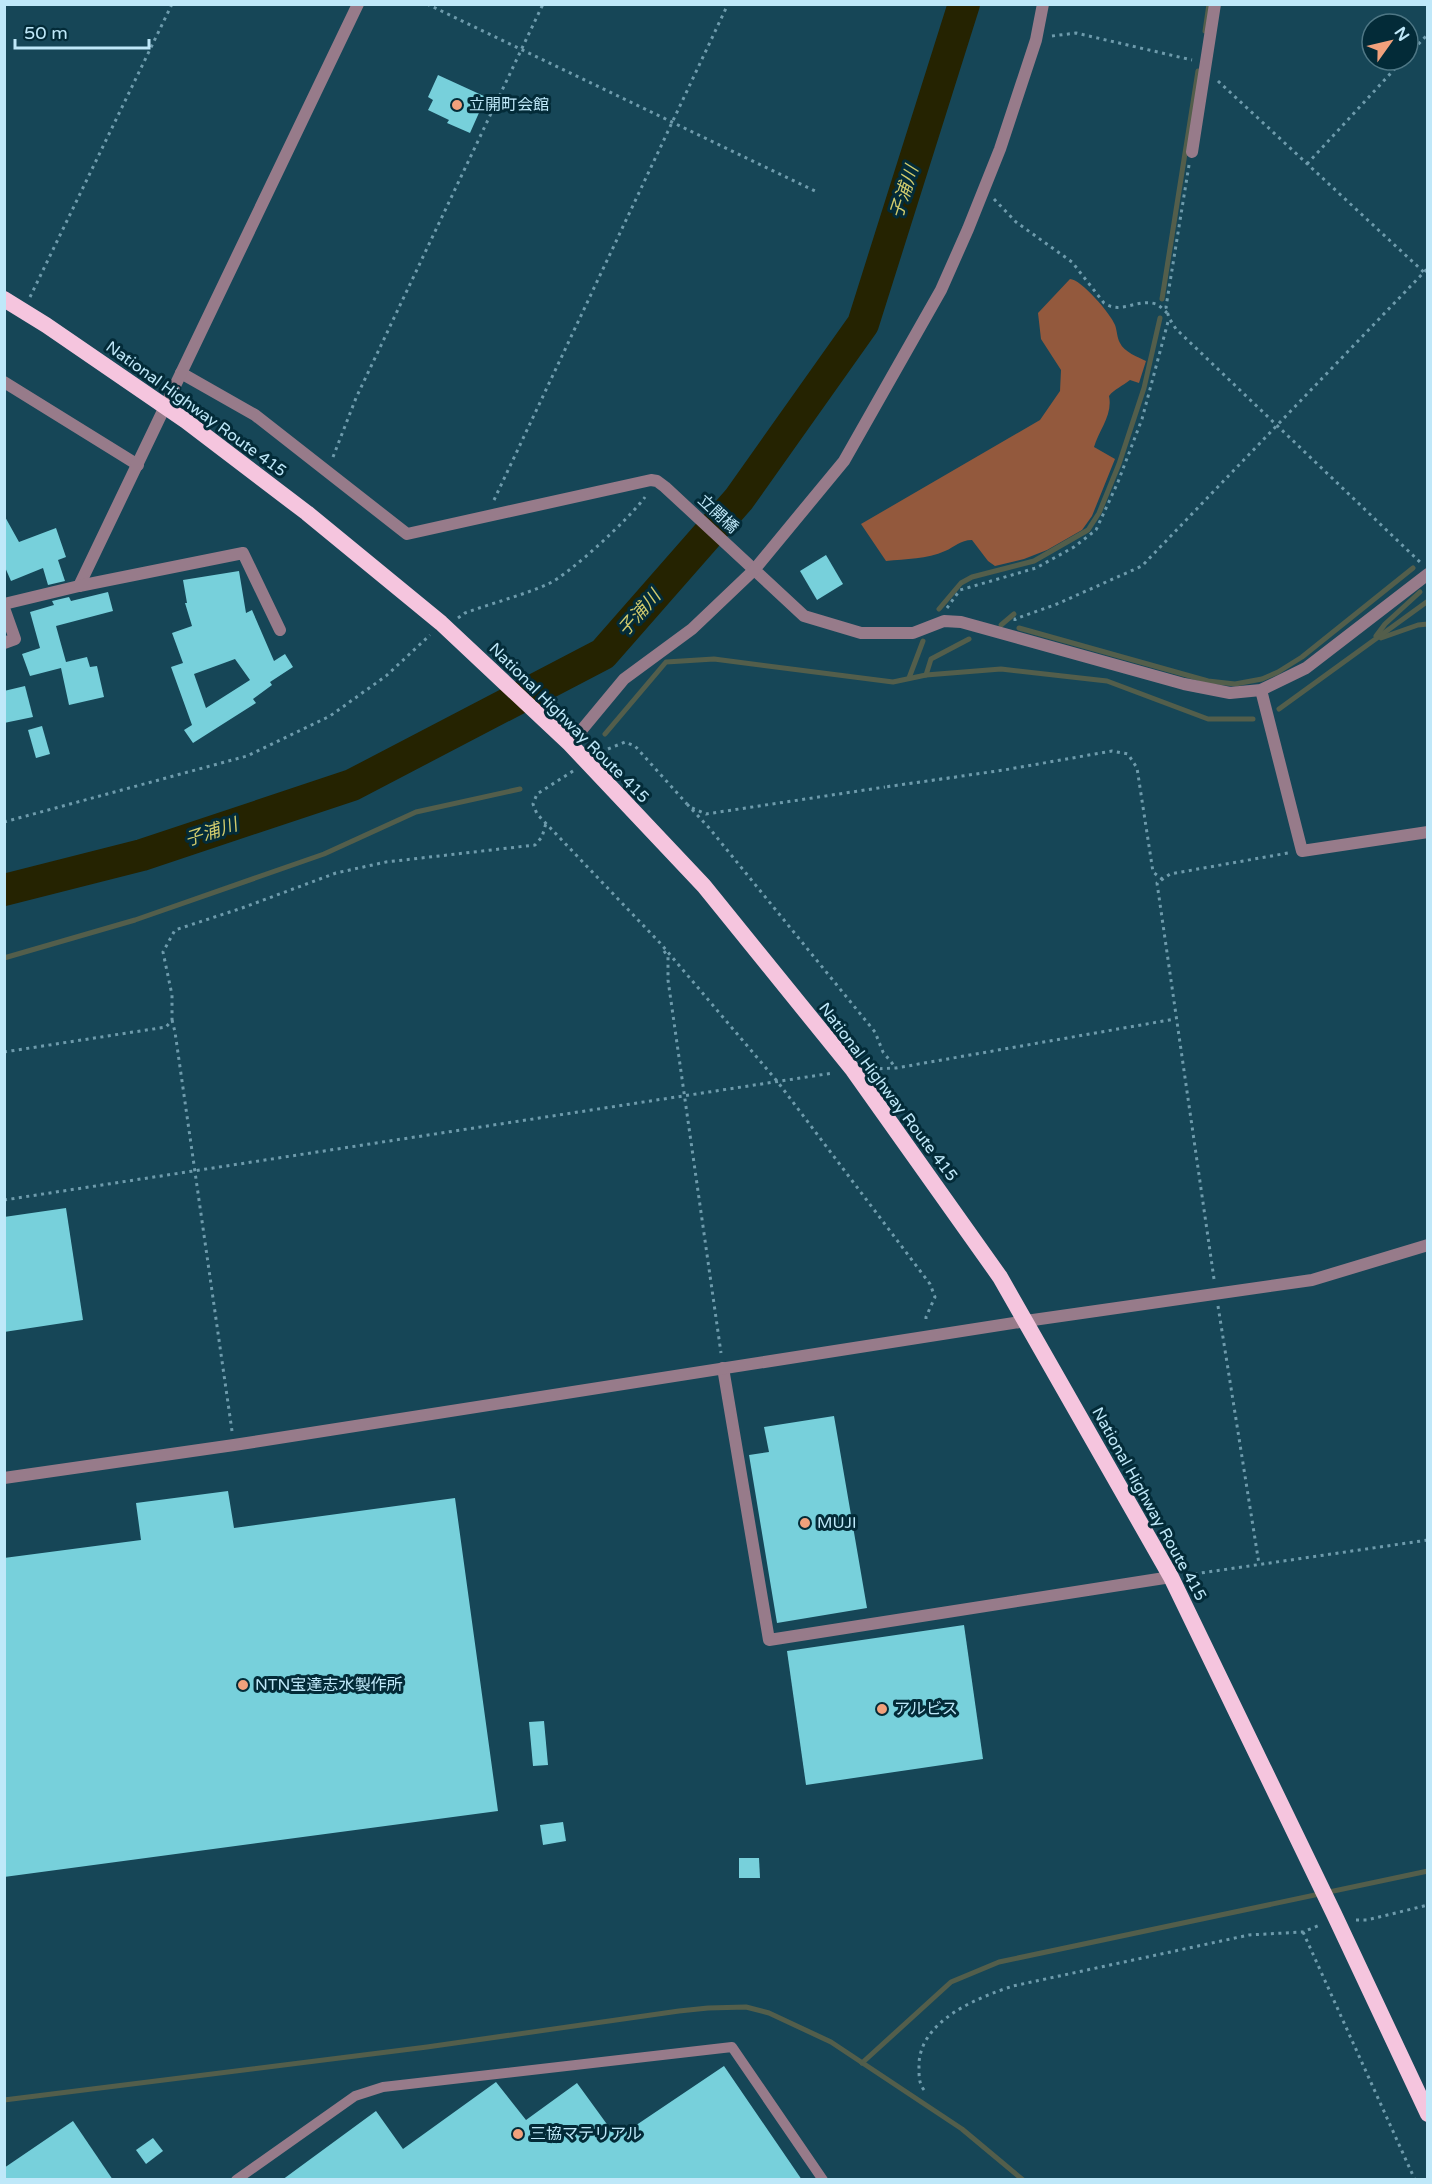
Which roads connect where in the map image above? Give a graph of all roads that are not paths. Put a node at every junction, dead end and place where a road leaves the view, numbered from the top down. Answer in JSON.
{"nodes":[{"id":1,"x":358,"y":4,"type":"edge"},
{"id":2,"x":1043,"y":4,"type":"edge"},
{"id":3,"x":1215,"y":4,"type":"edge"},
{"id":4,"x":1192,"y":152,"type":"road end"},
{"id":5,"x":4,"y":299,"type":"edge"},
{"id":6,"x":181,"y":373,"type":"junction"},
{"id":7,"x":4,"y":382,"type":"edge"},
{"id":8,"x":166,"y":406,"type":"junction"},
{"id":9,"x":138,"y":465,"type":"junction"},
{"id":10,"x":751,"y":567,"type":"junction"},
{"id":11,"x":1426,"y":574,"type":"edge"},
{"id":12,"x":79,"y":585,"type":"junction"},
{"id":13,"x":4,"y":606,"type":"edge"},
{"id":14,"x":280,"y":630,"type":"dead end"},
{"id":15,"x":4,"y":643,"type":"edge"},
{"id":16,"x":1261,"y":690,"type":"junction"},
{"id":17,"x":570,"y":744,"type":"junction"},
{"id":18,"x":1428,"y":832,"type":"edge"},
{"id":19,"x":1428,"y":1245,"type":"edge"},
{"id":20,"x":1026,"y":1321,"type":"junction"},
{"id":21,"x":723,"y":1368,"type":"junction"},
{"id":22,"x":4,"y":1478,"type":"edge"},
{"id":23,"x":1171,"y":1577,"type":"junction"},
{"id":24,"x":1428,"y":2114,"type":"edge"},
{"id":25,"x":236,"y":2180,"type":"edge"},
{"id":26,"x":824,"y":2180,"type":"edge"}],
"edges":[{"from":1,"to":6,"type":"street"},
{"from":2,"to":10,"type":"street"},
{"from":3,"to":4,"type":"street"},
{"from":5,"to":8,"type":"highway","name":"National Highway Route 415"},
{"from":6,"to":8,"type":"street"},
{"from":6,"to":10,"type":"street","name":"立開橋"},
{"from":7,"to":9,"type":"street"},
{"from":8,"to":9,"type":"street"},
{"from":8,"to":17,"type":"highway","name":"National Highway Route 415"},
{"from":9,"to":12,"type":"street"},
{"from":10,"to":16,"type":"street","name":"立開橋"},
{"from":10,"to":17,"type":"street"},
{"from":11,"to":16,"type":"street"},
{"from":12,"to":13,"type":"street"},
{"from":12,"to":14,"type":"street"},
{"from":13,"to":15,"type":"street"},
{"from":16,"to":18,"type":"street"},
{"from":17,"to":20,"type":"highway","name":"National Highway Route 415"},
{"from":19,"to":20,"type":"street"},
{"from":20,"to":21,"type":"street"},
{"from":20,"to":23,"type":"highway","name":"National Highway Route 415"},
{"from":21,"to":22,"type":"street"},
{"from":21,"to":23,"type":"street"},
{"from":23,"to":24,"type":"highway","name":"National Highway Route 415"},
{"from":25,"to":26,"type":"lane"}]}
